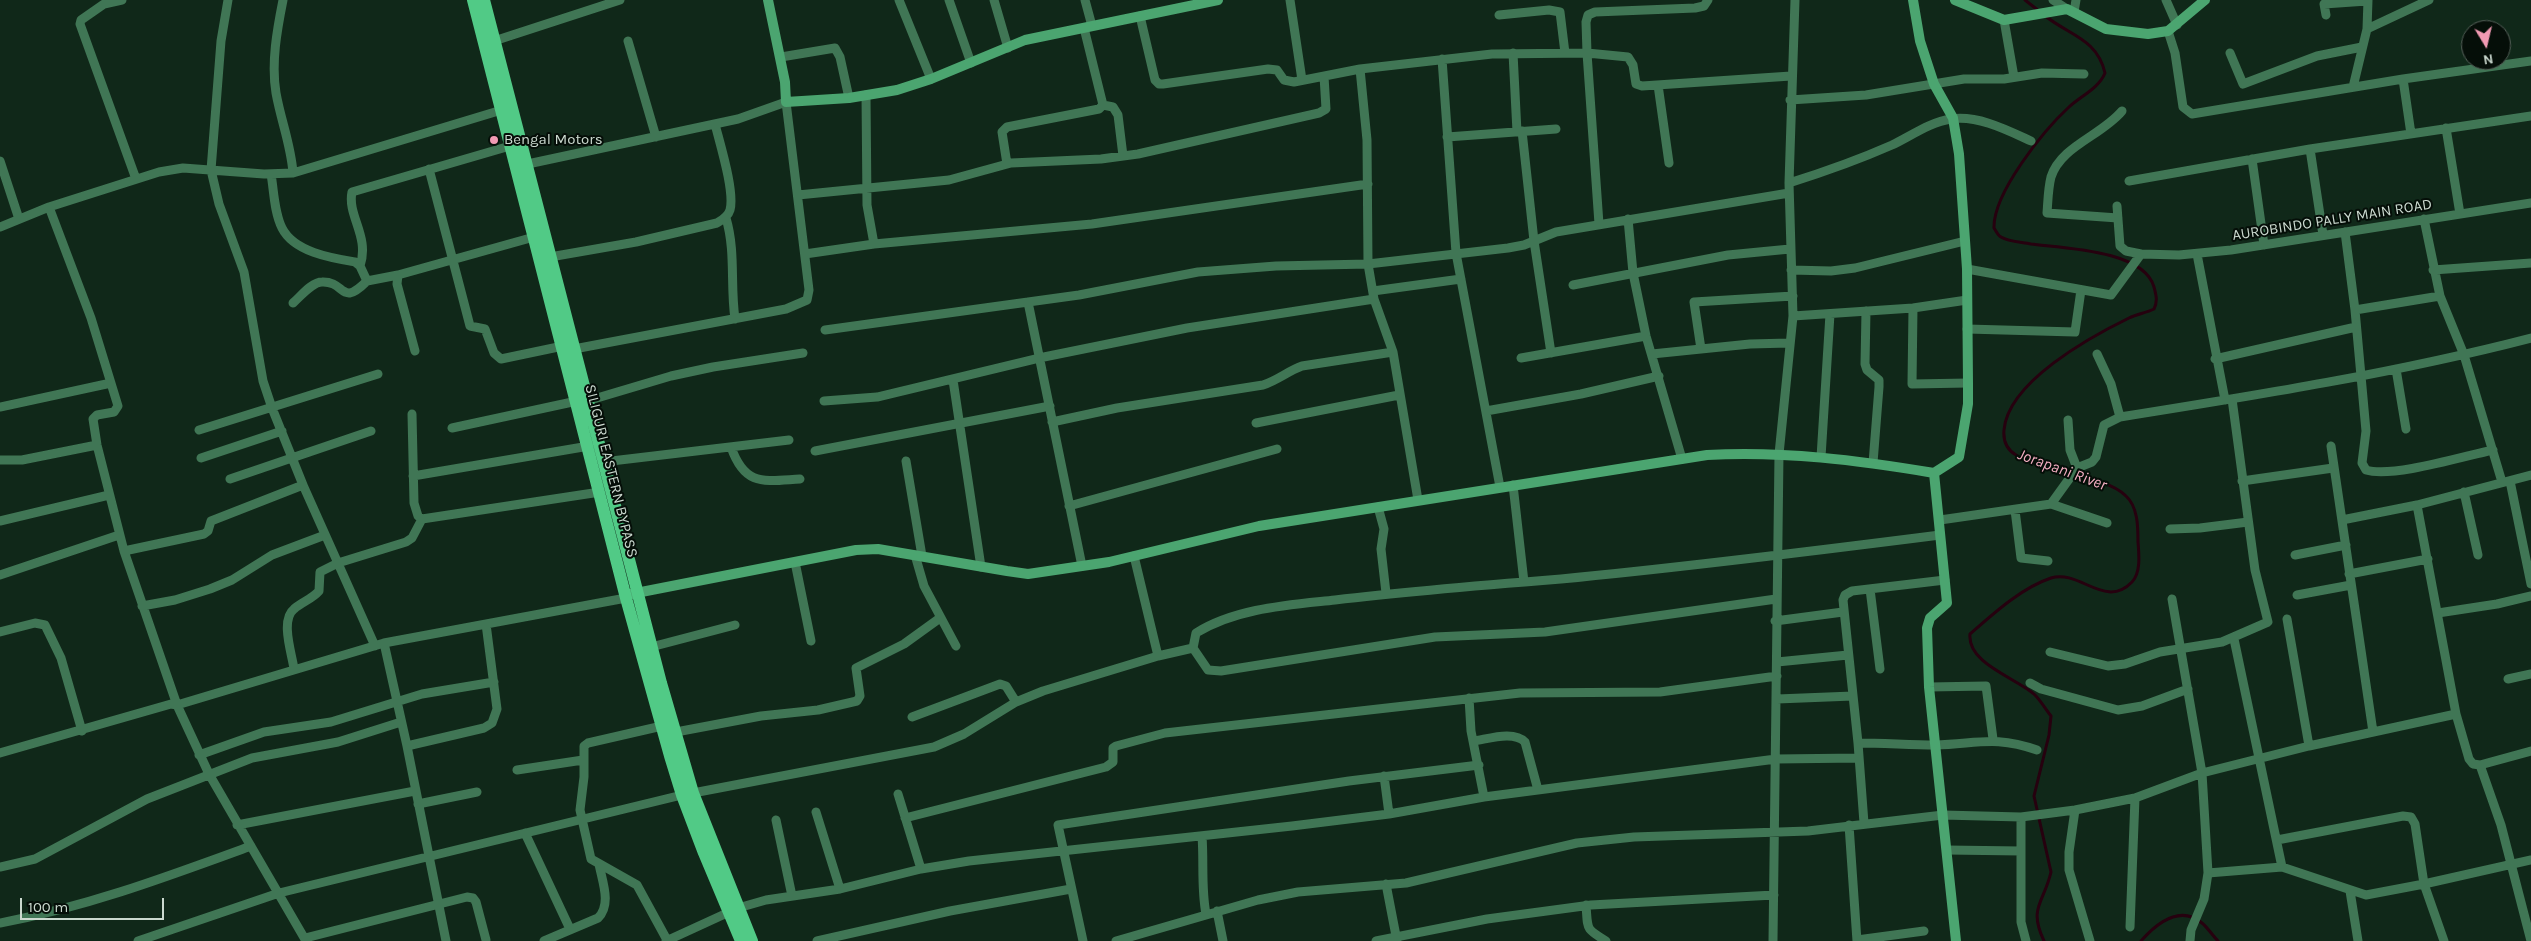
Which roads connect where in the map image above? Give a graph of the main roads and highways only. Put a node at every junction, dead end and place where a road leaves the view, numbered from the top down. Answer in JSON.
{"nodes":[{"id":1,"x":482,"y":0,"type":"edge"},
{"id":2,"x":506,"y":109,"type":"junction"},
{"id":3,"x":521,"y":165,"type":"junction"},
{"id":4,"x":568,"y":347,"type":"junction"},
{"id":5,"x":582,"y":401,"type":"junction"},
{"id":6,"x":629,"y":595,"type":"junction"},
{"id":7,"x":687,"y":794,"type":"junction"},
{"id":8,"x":733,"y":910,"type":"junction"},
{"id":9,"x":741,"y":941,"type":"edge"},
{"id":10,"x":752,"y":941,"type":"edge"}],
"edges":[{"from":1,"to":2,"type":"main road","name":"SILIGURI EASTERN BYPASS"},
{"from":1,"to":2,"type":"main road","name":"SILIGURI EASTERN BYPASS"},
{"from":2,"to":3,"type":"main road","name":"SILIGURI EASTERN BYPASS"},
{"from":2,"to":3,"type":"main road","name":"SILIGURI EASTERN BYPASS"},
{"from":3,"to":4,"type":"main road","name":"SILIGURI EASTERN BYPASS"},
{"from":3,"to":4,"type":"main road","name":"SILIGURI EASTERN BYPASS"},
{"from":4,"to":5,"type":"main road","name":"SILIGURI EASTERN BYPASS"},
{"from":5,"to":6,"type":"main road","name":"SILIGURI EASTERN BYPASS"},
{"from":5,"to":6,"type":"main road","name":"SILIGURI EASTERN BYPASS"},
{"from":6,"to":7,"type":"main road","name":"SILIGURI EASTERN BYPASS"},
{"from":6,"to":7,"type":"main road","name":"SILIGURI EASTERN BYPASS"},
{"from":7,"to":8,"type":"main road","name":"SILIGURI EASTERN BYPASS"},
{"from":8,"to":9,"type":"main road","name":"SILIGURI EASTERN BYPASS"},
{"from":8,"to":10,"type":"main road","name":"SILIGURI EASTERN BYPASS"}]}
